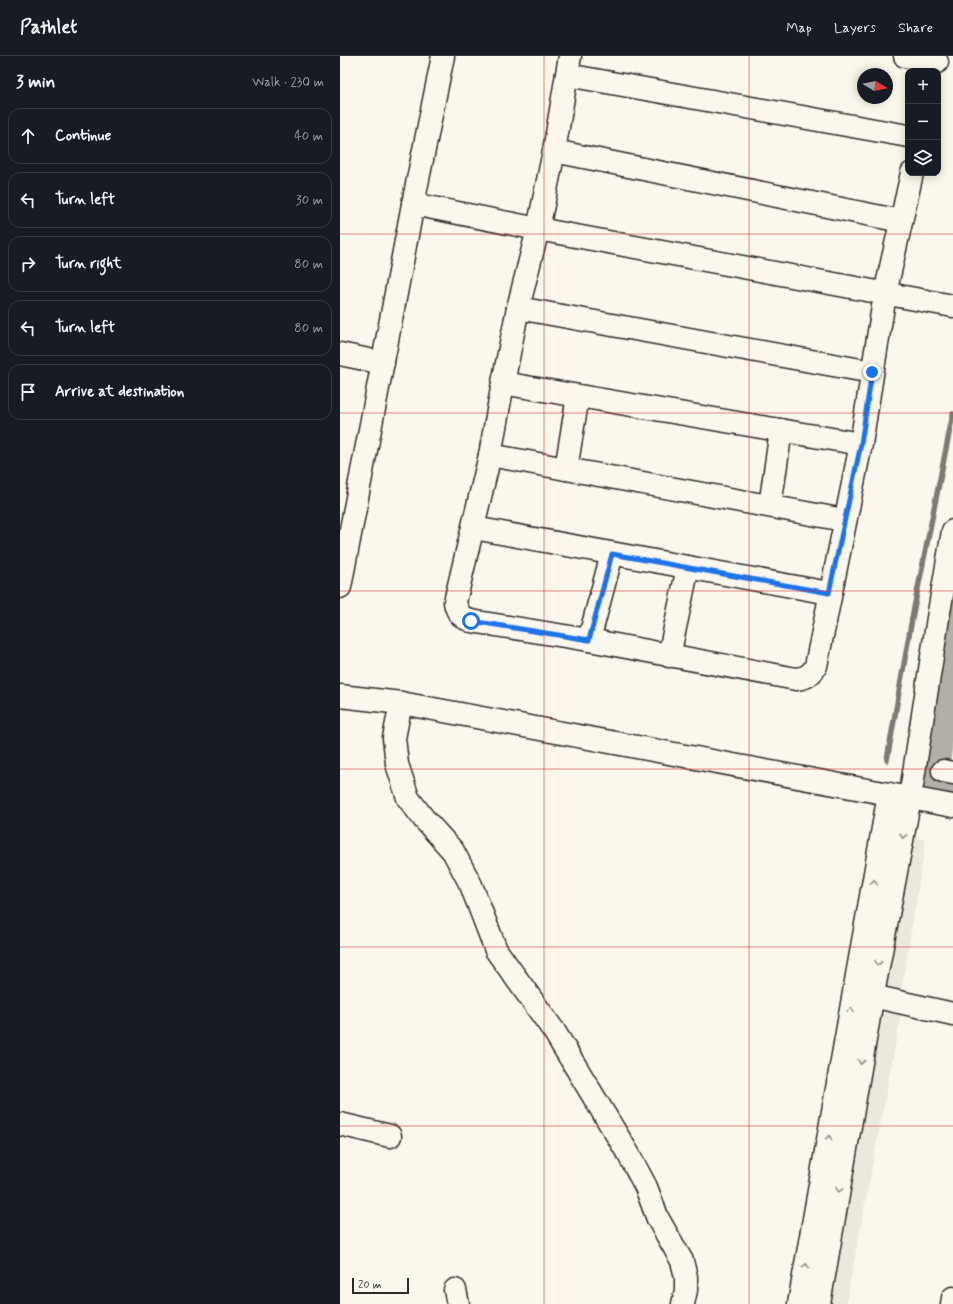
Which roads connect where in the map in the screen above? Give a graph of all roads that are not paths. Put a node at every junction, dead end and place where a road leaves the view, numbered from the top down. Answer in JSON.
{"nodes":[{"id":1,"x":443,"y":56,"type":"edge"},
{"id":2,"x":905,"y":56,"type":"edge"},
{"id":3,"x":936,"y":63,"type":"edge"},
{"id":4,"x":569,"y":65,"type":"edge"},
{"id":5,"x":905,"y":135,"type":"edge"},
{"id":6,"x":554,"y":151,"type":"junction"},
{"id":7,"x":911,"y":176,"type":"edge"},
{"id":8,"x":413,"y":204,"type":"junction"},
{"id":9,"x":901,"y":221,"type":"junction"},
{"id":10,"x":538,"y":229,"type":"junction"},
{"id":11,"x":885,"y":294,"type":"junction"},
{"id":12,"x":953,"y":306,"type":"edge"},
{"id":13,"x":518,"y":308,"type":"junction"},
{"id":14,"x":340,"y":354,"type":"edge"},
{"id":15,"x":383,"y":363,"type":"junction"},
{"id":16,"x":872,"y":372,"type":"junction"},
{"id":17,"x":503,"y":383,"type":"junction"},
{"id":18,"x":578,"y":396,"type":"junction"},
{"id":19,"x":781,"y":430,"type":"junction"},
{"id":20,"x":861,"y":444,"type":"junction"},
{"id":21,"x":490,"y":455,"type":"junction"},
{"id":22,"x":566,"y":469,"type":"junction"},
{"id":23,"x":770,"y":506,"type":"junction"},
{"id":24,"x":844,"y":520,"type":"junction"},
{"id":25,"x":474,"y":528,"type":"junction"},
{"id":26,"x":953,"y":531,"type":"edge"},
{"id":27,"x":612,"y":554,"type":"junction"},
{"id":28,"x":688,"y":567,"type":"junction"},
{"id":29,"x":340,"y":587,"type":"edge"},
{"id":30,"x":829,"y":593,"type":"junction"},
{"id":31,"x":589,"y":640,"type":"junction"},
{"id":32,"x":669,"y":656,"type":"junction"},
{"id":33,"x":340,"y":696,"type":"edge"},
{"id":34,"x":401,"y":703,"type":"junction"},
{"id":35,"x":900,"y":796,"type":"junction"},
{"id":36,"x":953,"y":806,"type":"edge"},
{"id":37,"x":872,"y":996,"type":"junction"},
{"id":38,"x":953,"y":1014,"type":"edge"},
{"id":39,"x":340,"y":1124,"type":"edge"},
{"id":40,"x":390,"y":1136,"type":"dead end"},
{"id":41,"x":953,"y":1298,"type":"edge"},
{"id":42,"x":683,"y":1304,"type":"edge"},
{"id":43,"x":799,"y":1304,"type":"edge"},
{"id":44,"x":819,"y":1304,"type":"edge"},
{"id":45,"x":952,"y":1304,"type":"edge"}],
"edges":[{"from":1,"to":8,"type":"street"},
{"from":2,"to":3,"type":"street"},
{"from":4,"to":5,"type":"street"},
{"from":4,"to":6,"type":"street"},
{"from":6,"to":9,"type":"street"},
{"from":6,"to":10,"type":"street"},
{"from":7,"to":9,"type":"street"},
{"from":8,"to":10,"type":"street"},
{"from":8,"to":15,"type":"street"},
{"from":9,"to":11,"type":"street"},
{"from":10,"to":11,"type":"street"},
{"from":10,"to":13,"type":"street"},
{"from":11,"to":12,"type":"street"},
{"from":11,"to":16,"type":"street"},
{"from":13,"to":16,"type":"street"},
{"from":13,"to":17,"type":"street"},
{"from":14,"to":15,"type":"street"},
{"from":15,"to":29,"type":"street"},
{"from":16,"to":20,"type":"street"},
{"from":17,"to":18,"type":"street"},
{"from":17,"to":21,"type":"street"},
{"from":18,"to":19,"type":"street"},
{"from":18,"to":22,"type":"street"},
{"from":19,"to":20,"type":"street"},
{"from":19,"to":23,"type":"street"},
{"from":20,"to":24,"type":"street"},
{"from":21,"to":22,"type":"street"},
{"from":21,"to":25,"type":"street"},
{"from":22,"to":23,"type":"street"},
{"from":23,"to":24,"type":"street"},
{"from":24,"to":30,"type":"street"},
{"from":25,"to":27,"type":"street"},
{"from":25,"to":31,"type":"street"},
{"from":26,"to":35,"type":"street"},
{"from":27,"to":28,"type":"street"},
{"from":27,"to":31,"type":"street"},
{"from":28,"to":30,"type":"street"},
{"from":28,"to":32,"type":"street"},
{"from":30,"to":32,"type":"street"},
{"from":31,"to":32,"type":"street"},
{"from":33,"to":34,"type":"street"},
{"from":34,"to":35,"type":"street"},
{"from":34,"to":42,"type":"street"},
{"from":35,"to":36,"type":"street"},
{"from":35,"to":37,"type":"street","one_way":true},
{"from":43,"to":35,"type":"street","one_way":true},
{"from":37,"to":38,"type":"street"},
{"from":37,"to":44,"type":"street","one_way":true},
{"from":39,"to":40,"type":"street"},
{"from":41,"to":45,"type":"street"}]}
